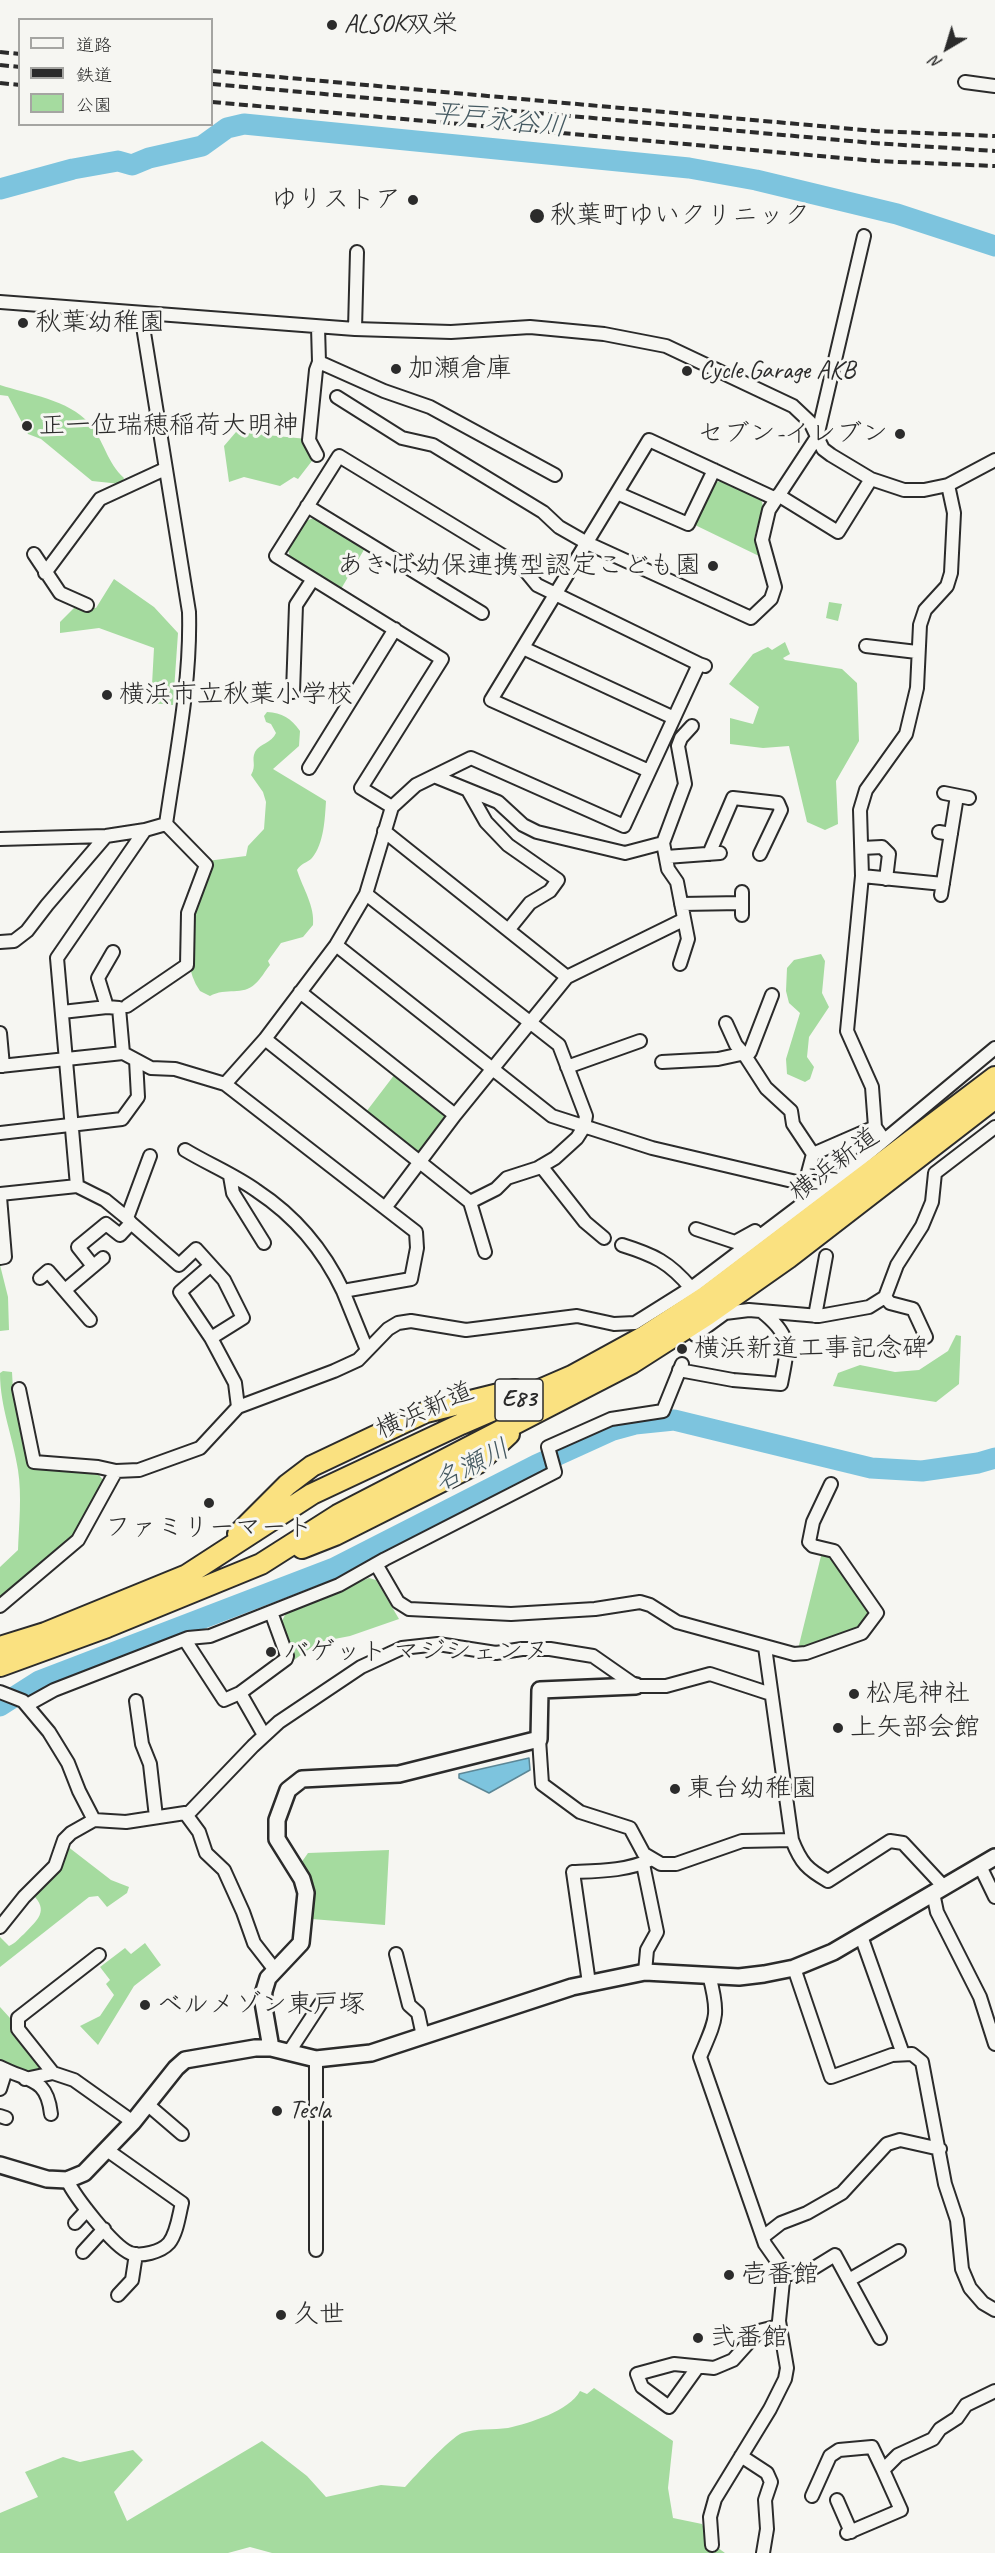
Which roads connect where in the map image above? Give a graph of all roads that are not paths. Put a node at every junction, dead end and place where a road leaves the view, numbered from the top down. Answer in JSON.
{"nodes":[{"id":1,"x":966,"y":85,"type":"dead end"},
{"id":2,"x":995,"y":86,"type":"edge"},
{"id":3,"x":864,"y":236,"type":"dead end"},
{"id":4,"x":357,"y":252,"type":"dead end"},
{"id":5,"x":0,"y":302,"type":"edge"},
{"id":6,"x":141,"y":314,"type":"junction"},
{"id":7,"x":318,"y":327,"type":"junction"},
{"id":8,"x":355,"y":329,"type":"junction"},
{"id":9,"x":319,"y":362,"type":"junction"},
{"id":10,"x":337,"y":397,"type":"dead end"},
{"id":11,"x":817,"y":437,"type":"junction"},
{"id":12,"x":317,"y":455,"type":"dead end"},
{"id":13,"x":995,"y":460,"type":"edge"},
{"id":14,"x":165,"y":469,"type":"junction"},
{"id":15,"x":714,"y":470,"type":"junction"},
{"id":16,"x":555,"y":475,"type":"dead end"},
{"id":17,"x":871,"y":479,"type":"junction"},
{"id":18,"x":948,"y":485,"type":"junction"},
{"id":19,"x":616,"y":493,"type":"junction"},
{"id":20,"x":777,"y":497,"type":"junction"},
{"id":21,"x":307,"y":506,"type":"junction"},
{"id":22,"x":587,"y":543,"type":"junction"},
{"id":23,"x":34,"y":554,"type":"dead end"},
{"id":24,"x":45,"y":573,"type":"junction"},
{"id":25,"x":313,"y":579,"type":"junction"},
{"id":26,"x":555,"y":596,"type":"junction"},
{"id":27,"x":87,"y":605,"type":"dead end"},
{"id":28,"x":482,"y":613,"type":"dead end"},
{"id":29,"x":394,"y":629,"type":"junction"},
{"id":30,"x":866,"y":646,"type":"dead end"},
{"id":31,"x":523,"y":648,"type":"junction"},
{"id":32,"x":918,"y":652,"type":"junction"},
{"id":33,"x":293,"y":692,"type":"dead end"},
{"id":34,"x":674,"y":718,"type":"junction"},
{"id":35,"x":692,"y":726,"type":"dead end"},
{"id":36,"x":309,"y":768,"type":"dead end"},
{"id":37,"x":649,"y":771,"type":"junction"},
{"id":38,"x":434,"y":776,"type":"junction"},
{"id":39,"x":469,"y":792,"type":"junction"},
{"id":40,"x":944,"y":794,"type":"dead end"},
{"id":41,"x":393,"y":807,"type":"junction"},
{"id":42,"x":166,"y":824,"type":"junction"},
{"id":43,"x":145,"y":830,"type":"junction"},
{"id":44,"x":384,"y":831,"type":"junction"},
{"id":45,"x":106,"y":836,"type":"junction"},
{"id":46,"x":0,"y":839,"type":"edge"},
{"id":47,"x":663,"y":843,"type":"junction"},
{"id":48,"x":760,"y":845,"type":"dead end"},
{"id":49,"x":862,"y":848,"type":"junction"},
{"id":50,"x":666,"y":857,"type":"junction"},
{"id":51,"x":862,"y":876,"type":"junction"},
{"id":52,"x":886,"y":879,"type":"junction"},
{"id":53,"x":366,"y":894,"type":"junction"},
{"id":54,"x":742,"y":903,"type":"dead end"},
{"id":55,"x":681,"y":904,"type":"junction"},
{"id":56,"x":683,"y":920,"type":"junction"},
{"id":57,"x":509,"y":929,"type":"junction"},
{"id":58,"x":0,"y":942,"type":"edge"},
{"id":59,"x":336,"y":945,"type":"junction"},
{"id":60,"x":113,"y":952,"type":"dead end"},
{"id":61,"x":680,"y":964,"type":"dead end"},
{"id":62,"x":567,"y":977,"type":"junction"},
{"id":63,"x":300,"y":992,"type":"junction"},
{"id":64,"x":772,"y":995,"type":"dead end"},
{"id":65,"x":119,"y":1007,"type":"junction"},
{"id":66,"x":62,"y":1012,"type":"junction"},
{"id":67,"x":530,"y":1022,"type":"junction"},
{"id":68,"x":726,"y":1023,"type":"dead end"},
{"id":69,"x":0,"y":1033,"type":"edge"},
{"id":70,"x":265,"y":1039,"type":"junction"},
{"id":71,"x":640,"y":1041,"type":"dead end"},
{"id":72,"x":995,"y":1048,"type":"edge"},
{"id":73,"x":123,"y":1053,"type":"junction"},
{"id":74,"x":744,"y":1053,"type":"junction"},
{"id":75,"x":67,"y":1060,"type":"junction"},
{"id":76,"x":136,"y":1060,"type":"junction"},
{"id":77,"x":662,"y":1062,"type":"dead end"},
{"id":78,"x":2,"y":1066,"type":"edge"},
{"id":79,"x":567,"y":1067,"type":"junction"},
{"id":80,"x":492,"y":1069,"type":"junction"},
{"id":81,"x":995,"y":1077,"type":"edge"},
{"id":82,"x":225,"y":1084,"type":"junction"},
{"id":83,"x":995,"y":1098,"type":"edge"},
{"id":84,"x":995,"y":1113,"type":"edge"},
{"id":85,"x":455,"y":1115,"type":"junction"},
{"id":86,"x":72,"y":1124,"type":"junction"},
{"id":87,"x":584,"y":1127,"type":"junction"},
{"id":88,"x":874,"y":1127,"type":"junction"},
{"id":89,"x":995,"y":1127,"type":"edge"},
{"id":90,"x":0,"y":1132,"type":"edge"},
{"id":91,"x":884,"y":1140,"type":"junction"},
{"id":92,"x":185,"y":1150,"type":"dead end"},
{"id":93,"x":813,"y":1154,"type":"junction"},
{"id":94,"x":150,"y":1156,"type":"dead end"},
{"id":95,"x":420,"y":1163,"type":"junction"},
{"id":96,"x":541,"y":1166,"type":"junction"},
{"id":97,"x":230,"y":1176,"type":"junction"},
{"id":98,"x":892,"y":1178,"type":"junction"},
{"id":99,"x":805,"y":1184,"type":"junction"},
{"id":100,"x":78,"y":1186,"type":"junction"},
{"id":101,"x":822,"y":1188,"type":"junction"},
{"id":102,"x":0,"y":1196,"type":"edge"},
{"id":103,"x":470,"y":1202,"type":"junction"},
{"id":104,"x":385,"y":1208,"type":"junction"},
{"id":105,"x":129,"y":1221,"type":"junction"},
{"id":106,"x":777,"y":1223,"type":"junction"},
{"id":107,"x":696,"y":1229,"type":"dead end"},
{"id":108,"x":604,"y":1238,"type":"dead end"},
{"id":109,"x":264,"y":1243,"type":"dead end"},
{"id":110,"x":622,"y":1245,"type":"dead end"},
{"id":111,"x":485,"y":1252,"type":"dead end"},
{"id":112,"x":826,"y":1256,"type":"dead end"},
{"id":113,"x":0,"y":1258,"type":"edge"},
{"id":114,"x":210,"y":1266,"type":"junction"},
{"id":115,"x":40,"y":1278,"type":"dead end"},
{"id":116,"x":690,"y":1288,"type":"junction"},
{"id":117,"x":65,"y":1290,"type":"junction"},
{"id":118,"x":343,"y":1292,"type":"junction"},
{"id":119,"x":885,"y":1297,"type":"junction"},
{"id":120,"x":761,"y":1311,"type":"junction"},
{"id":121,"x":716,"y":1314,"type":"junction"},
{"id":122,"x":815,"y":1316,"type":"junction"},
{"id":123,"x":83,"y":1317,"type":"dead end"},
{"id":124,"x":695,"y":1335,"type":"dead end"},
{"id":125,"x":926,"y":1336,"type":"dead end"},
{"id":126,"x":211,"y":1338,"type":"junction"},
{"id":127,"x":367,"y":1350,"type":"junction"},
{"id":128,"x":19,"y":1389,"type":"dead end"},
{"id":129,"x":238,"y":1407,"type":"junction"},
{"id":130,"x":116,"y":1471,"type":"junction"},
{"id":131,"x":831,"y":1484,"type":"dead end"},
{"id":132,"x":376,"y":1564,"type":"junction"},
{"id":133,"x":0,"y":1606,"type":"edge"},
{"id":134,"x":271,"y":1612,"type":"junction"},
{"id":135,"x":185,"y":1640,"type":"junction"},
{"id":136,"x":0,"y":1647,"type":"edge"},
{"id":137,"x":765,"y":1647,"type":"junction"},
{"id":138,"x":0,"y":1666,"type":"edge"},
{"id":139,"x":636,"y":1686,"type":"junction"},
{"id":140,"x":2,"y":1692,"type":"edge"},
{"id":141,"x":240,"y":1693,"type":"junction"},
{"id":142,"x":771,"y":1694,"type":"junction"},
{"id":143,"x":136,"y":1701,"type":"dead end"},
{"id":144,"x":25,"y":1703,"type":"junction"},
{"id":145,"x":264,"y":1736,"type":"junction"},
{"id":146,"x":539,"y":1739,"type":"junction"},
{"id":147,"x":187,"y":1815,"type":"junction"},
{"id":148,"x":156,"y":1817,"type":"junction"},
{"id":149,"x":94,"y":1820,"type":"junction"},
{"id":150,"x":792,"y":1840,"type":"junction"},
{"id":151,"x":995,"y":1857,"type":"edge"},
{"id":152,"x":647,"y":1861,"type":"junction"},
{"id":153,"x":980,"y":1866,"type":"junction"},
{"id":154,"x":939,"y":1890,"type":"junction"},
{"id":155,"x":995,"y":1897,"type":"edge"},
{"id":156,"x":0,"y":1927,"type":"edge"},
{"id":157,"x":861,"y":1936,"type":"junction"},
{"id":158,"x":396,"y":1954,"type":"dead end"},
{"id":159,"x":99,"y":1955,"type":"dead end"},
{"id":160,"x":794,"y":1968,"type":"junction"},
{"id":161,"x":275,"y":1970,"type":"junction"},
{"id":162,"x":645,"y":1971,"type":"junction"},
{"id":163,"x":709,"y":1975,"type":"junction"},
{"id":164,"x":589,"y":1983,"type":"junction"},
{"id":165,"x":321,"y":2003,"type":"dead end"},
{"id":166,"x":423,"y":2036,"type":"junction"},
{"id":167,"x":995,"y":2044,"type":"edge"},
{"id":168,"x":270,"y":2048,"type":"junction"},
{"id":169,"x":289,"y":2052,"type":"junction"},
{"id":170,"x":903,"y":2054,"type":"junction"},
{"id":171,"x":316,"y":2059,"type":"junction"},
{"id":172,"x":3,"y":2069,"type":"edge"},
{"id":173,"x":53,"y":2073,"type":"junction"},
{"id":174,"x":25,"y":2079,"type":"junction"},
{"id":175,"x":0,"y":2089,"type":"edge"},
{"id":176,"x":147,"y":2104,"type":"junction"},
{"id":177,"x":51,"y":2114,"type":"dead end"},
{"id":178,"x":133,"y":2122,"type":"junction"},
{"id":179,"x":182,"y":2134,"type":"dead end"},
{"id":180,"x":107,"y":2150,"type":"junction"},
{"id":181,"x":940,"y":2150,"type":"junction"},
{"id":182,"x":0,"y":2165,"type":"edge"},
{"id":183,"x":67,"y":2180,"type":"junction"},
{"id":184,"x":87,"y":2210,"type":"junction"},
{"id":185,"x":75,"y":2223,"type":"dead end"},
{"id":186,"x":104,"y":2229,"type":"junction"},
{"id":187,"x":763,"y":2237,"type":"junction"},
{"id":188,"x":316,"y":2250,"type":"dead end"},
{"id":189,"x":899,"y":2251,"type":"dead end"},
{"id":190,"x":83,"y":2252,"type":"dead end"},
{"id":191,"x":136,"y":2254,"type":"junction"},
{"id":192,"x":784,"y":2275,"type":"junction"},
{"id":193,"x":849,"y":2280,"type":"junction"},
{"id":194,"x":118,"y":2295,"type":"dead end"},
{"id":195,"x":995,"y":2310,"type":"edge"},
{"id":196,"x":779,"y":2326,"type":"junction"},
{"id":197,"x":880,"y":2337,"type":"dead end"},
{"id":198,"x":697,"y":2368,"type":"junction"},
{"id":199,"x":995,"y":2391,"type":"edge"},
{"id":200,"x":741,"y":2456,"type":"junction"},
{"id":201,"x":883,"y":2470,"type":"junction"},
{"id":202,"x":813,"y":2496,"type":"dead end"},
{"id":203,"x":837,"y":2500,"type":"dead end"},
{"id":204,"x":712,"y":2545,"type":"dead end"},
{"id":205,"x":763,"y":2553,"type":"edge"}],
"edges":[{"from":1,"to":2,"type":"street"},
{"from":3,"to":11,"type":"street"},
{"from":4,"to":8,"type":"street"},
{"from":5,"to":6,"type":"street"},
{"from":6,"to":7,"type":"street"},
{"from":6,"to":14,"type":"street"},
{"from":7,"to":8,"type":"street"},
{"from":7,"to":9,"type":"street"},
{"from":8,"to":11,"type":"street"},
{"from":9,"to":12,"type":"street"},
{"from":9,"to":16,"type":"street"},
{"from":10,"to":22,"type":"street"},
{"from":11,"to":17,"type":"street"},
{"from":11,"to":20,"type":"street"},
{"from":13,"to":18,"type":"street"},
{"from":14,"to":24,"type":"street"},
{"from":14,"to":42,"type":"street"},
{"from":15,"to":19,"type":"street"},
{"from":15,"to":19,"type":"street"},
{"from":15,"to":20,"type":"street"},
{"from":17,"to":18,"type":"street"},
{"from":17,"to":20,"type":"street"},
{"from":18,"to":32,"type":"street"},
{"from":19,"to":22,"type":"street"},
{"from":20,"to":22,"type":"street"},
{"from":21,"to":25,"type":"street"},
{"from":21,"to":26,"type":"street"},
{"from":21,"to":28,"type":"street"},
{"from":22,"to":26,"type":"street"},
{"from":23,"to":24,"type":"street"},
{"from":24,"to":27,"type":"street"},
{"from":25,"to":29,"type":"street"},
{"from":25,"to":33,"type":"street"},
{"from":26,"to":31,"type":"street"},
{"from":26,"to":34,"type":"street"},
{"from":29,"to":36,"type":"street"},
{"from":29,"to":41,"type":"street"},
{"from":30,"to":32,"type":"street"},
{"from":31,"to":34,"type":"street"},
{"from":31,"to":37,"type":"street"},
{"from":32,"to":49,"type":"street"},
{"from":34,"to":37,"type":"street"},
{"from":35,"to":47,"type":"street"},
{"from":37,"to":38,"type":"street"},
{"from":38,"to":39,"type":"street"},
{"from":38,"to":41,"type":"street"},
{"from":39,"to":47,"type":"street"},
{"from":39,"to":57,"type":"street"},
{"from":40,"to":52,"type":"street"},
{"from":41,"to":44,"type":"street"},
{"from":42,"to":43,"type":"street"},
{"from":42,"to":65,"type":"street"},
{"from":43,"to":45,"type":"street"},
{"from":43,"to":66,"type":"street"},
{"from":44,"to":53,"type":"street"},
{"from":44,"to":57,"type":"street"},
{"from":45,"to":46,"type":"street"},
{"from":45,"to":58,"type":"street"},
{"from":47,"to":50,"type":"street"},
{"from":48,"to":50,"type":"street"},
{"from":49,"to":51,"type":"street"},
{"from":49,"to":52,"type":"street"},
{"from":50,"to":55,"type":"street"},
{"from":51,"to":52,"type":"street"},
{"from":51,"to":88,"type":"street"},
{"from":53,"to":59,"type":"street"},
{"from":53,"to":67,"type":"street"},
{"from":54,"to":55,"type":"street"},
{"from":55,"to":56,"type":"street"},
{"from":56,"to":61,"type":"street"},
{"from":56,"to":62,"type":"street"},
{"from":57,"to":62,"type":"street"},
{"from":59,"to":63,"type":"street"},
{"from":59,"to":80,"type":"street"},
{"from":60,"to":65,"type":"street"},
{"from":62,"to":67,"type":"street"},
{"from":63,"to":70,"type":"street"},
{"from":63,"to":85,"type":"street"},
{"from":64,"to":74,"type":"street"},
{"from":65,"to":66,"type":"street"},
{"from":65,"to":73,"type":"street"},
{"from":66,"to":75,"type":"street"},
{"from":67,"to":79,"type":"street"},
{"from":67,"to":80,"type":"street"},
{"from":68,"to":74,"type":"street"},
{"from":69,"to":78,"type":"street"},
{"from":70,"to":82,"type":"street"},
{"from":70,"to":95,"type":"street"},
{"from":71,"to":79,"type":"street"},
{"from":72,"to":91,"type":"street"},
{"from":73,"to":75,"type":"street"},
{"from":73,"to":76,"type":"street"},
{"from":74,"to":77,"type":"street"},
{"from":74,"to":93,"type":"street"},
{"from":75,"to":78,"type":"street"},
{"from":75,"to":86,"type":"street"},
{"from":76,"to":82,"type":"street"},
{"from":76,"to":86,"type":"street"},
{"from":79,"to":87,"type":"street"},
{"from":80,"to":85,"type":"street"},
{"from":80,"to":87,"type":"street"},
{"from":81,"to":136,"type":"highway","name":"横浜新道","number":"E83"},
{"from":82,"to":104,"type":"street"},
{"from":83,"to":98,"type":"highway","name":"横浜新道","number":"E83"},
{"from":84,"to":98,"type":"highway"},
{"from":85,"to":95,"type":"street"},
{"from":86,"to":90,"type":"street"},
{"from":86,"to":100,"type":"street"},
{"from":87,"to":96,"type":"street"},
{"from":87,"to":99,"type":"street"},
{"from":88,"to":91,"type":"street"},
{"from":88,"to":93,"type":"street"},
{"from":89,"to":119,"type":"street"},
{"from":91,"to":101,"type":"street"},
{"from":92,"to":97,"type":"street"},
{"from":93,"to":99,"type":"street"},
{"from":94,"to":105,"type":"street"},
{"from":95,"to":103,"type":"street"},
{"from":95,"to":104,"type":"street"},
{"from":96,"to":103,"type":"street"},
{"from":96,"to":108,"type":"street"},
{"from":97,"to":109,"type":"street"},
{"from":97,"to":118,"type":"street"},
{"from":98,"to":121,"type":"highway","name":"横浜新道","number":"E83"},
{"from":99,"to":101,"type":"street"},
{"from":100,"to":102,"type":"street"},
{"from":100,"to":105,"type":"street"},
{"from":101,"to":106,"type":"street"},
{"from":102,"to":113,"type":"street"},
{"from":103,"to":111,"type":"street"},
{"from":104,"to":118,"type":"street"},
{"from":105,"to":114,"type":"street"},
{"from":105,"to":117,"type":"street"},
{"from":106,"to":107,"type":"street"},
{"from":106,"to":116,"type":"street"},
{"from":110,"to":116,"type":"street"},
{"from":112,"to":122,"type":"street"},
{"from":114,"to":126,"type":"street"},
{"from":114,"to":126,"type":"street"},
{"from":115,"to":117,"type":"street"},
{"from":116,"to":127,"type":"street"},
{"from":117,"to":123,"type":"street"},
{"from":118,"to":127,"type":"street"},
{"from":119,"to":122,"type":"street"},
{"from":119,"to":125,"type":"street"},
{"from":120,"to":121,"type":"street"},
{"from":120,"to":122,"type":"street"},
{"from":120,"to":132,"type":"street"},
{"from":121,"to":124,"type":"highway"},
{"from":121,"to":138,"type":"highway","name":"横浜新道","number":"E83"},
{"from":126,"to":129,"type":"street"},
{"from":127,"to":129,"type":"street"},
{"from":128,"to":130,"type":"street"},
{"from":129,"to":130,"type":"street"},
{"from":130,"to":133,"type":"street"},
{"from":131,"to":137,"type":"street"},
{"from":132,"to":134,"type":"street"},
{"from":132,"to":137,"type":"street"},
{"from":134,"to":135,"type":"street"},
{"from":134,"to":141,"type":"street"},
{"from":135,"to":141,"type":"street"},
{"from":135,"to":144,"type":"street"},
{"from":137,"to":142,"type":"street"},
{"from":139,"to":142,"type":"street"},
{"from":139,"to":145,"type":"street"},
{"from":139,"to":146,"type":"street"},
{"from":140,"to":144,"type":"street"},
{"from":141,"to":145,"type":"street"},
{"from":142,"to":150,"type":"street"},
{"from":143,"to":148,"type":"street"},
{"from":144,"to":149,"type":"street"},
{"from":145,"to":147,"type":"street"},
{"from":146,"to":152,"type":"street"},
{"from":146,"to":161,"type":"street"},
{"from":147,"to":148,"type":"street"},
{"from":147,"to":161,"type":"street"},
{"from":148,"to":149,"type":"street"},
{"from":149,"to":156,"type":"street"},
{"from":150,"to":152,"type":"street"},
{"from":150,"to":154,"type":"street"},
{"from":151,"to":153,"type":"street"},
{"from":152,"to":162,"type":"street"},
{"from":152,"to":164,"type":"street"},
{"from":153,"to":154,"type":"street"},
{"from":153,"to":155,"type":"street"},
{"from":154,"to":157,"type":"street"},
{"from":154,"to":167,"type":"street"},
{"from":157,"to":160,"type":"street"},
{"from":157,"to":170,"type":"street"},
{"from":158,"to":166,"type":"street"},
{"from":159,"to":173,"type":"street"},
{"from":160,"to":163,"type":"street"},
{"from":160,"to":170,"type":"street"},
{"from":161,"to":168,"type":"street"},
{"from":162,"to":163,"type":"street"},
{"from":162,"to":164,"type":"street"},
{"from":163,"to":187,"type":"street"},
{"from":164,"to":166,"type":"street"},
{"from":165,"to":169,"type":"street"},
{"from":166,"to":171,"type":"street"},
{"from":168,"to":169,"type":"street"},
{"from":168,"to":176,"type":"street"},
{"from":169,"to":171,"type":"street"},
{"from":170,"to":181,"type":"street"},
{"from":171,"to":188,"type":"street"},
{"from":172,"to":174,"type":"street"},
{"from":172,"to":175,"type":"street"},
{"from":173,"to":174,"type":"street"},
{"from":173,"to":178,"type":"street"},
{"from":174,"to":177,"type":"street"},
{"from":176,"to":178,"type":"street"},
{"from":176,"to":179,"type":"street"},
{"from":178,"to":180,"type":"street"},
{"from":180,"to":183,"type":"street"},
{"from":180,"to":191,"type":"street"},
{"from":181,"to":187,"type":"street"},
{"from":181,"to":195,"type":"street"},
{"from":182,"to":183,"type":"street"},
{"from":183,"to":184,"type":"street"},
{"from":184,"to":185,"type":"street"},
{"from":184,"to":186,"type":"street"},
{"from":186,"to":190,"type":"street"},
{"from":186,"to":191,"type":"street"},
{"from":187,"to":192,"type":"street"},
{"from":189,"to":193,"type":"street"},
{"from":191,"to":194,"type":"street"},
{"from":192,"to":193,"type":"street"},
{"from":192,"to":196,"type":"street"},
{"from":193,"to":197,"type":"street"},
{"from":196,"to":198,"type":"street"},
{"from":196,"to":200,"type":"street"},
{"from":198,"to":198,"type":"street"},
{"from":199,"to":201,"type":"street"},
{"from":200,"to":204,"type":"street"},
{"from":200,"to":205,"type":"street"},
{"from":201,"to":202,"type":"street"},
{"from":201,"to":203,"type":"street"}]}
